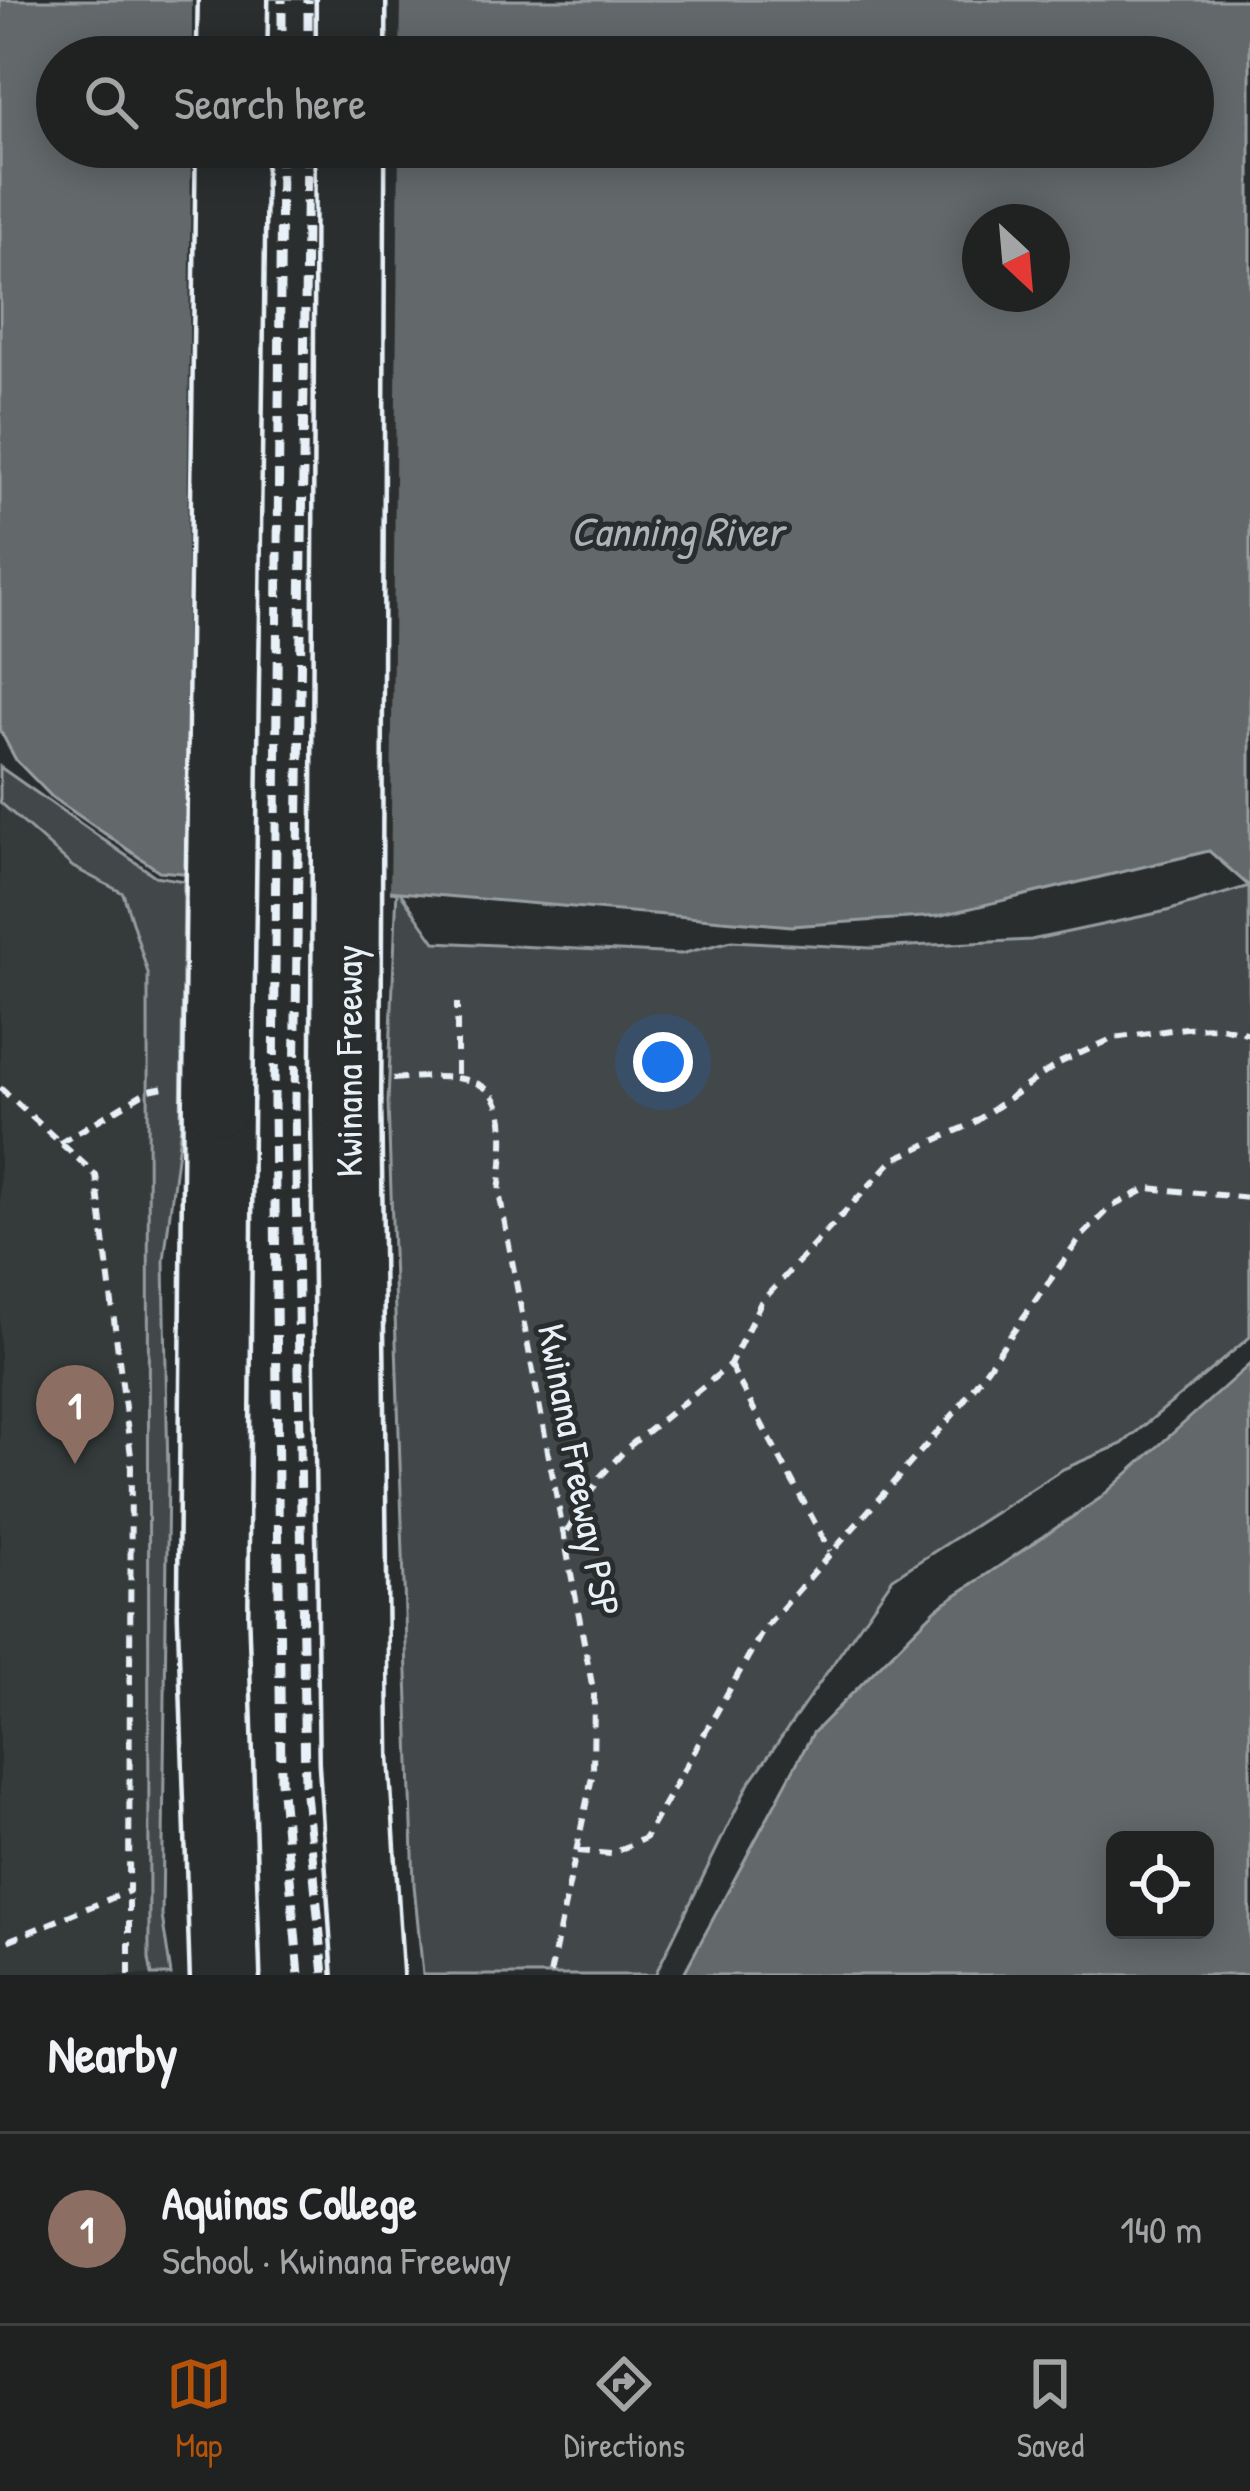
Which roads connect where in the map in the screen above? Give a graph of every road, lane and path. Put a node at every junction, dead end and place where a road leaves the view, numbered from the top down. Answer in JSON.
{"nodes":[{"id":1,"x":233,"y":0,"type":"edge"},
{"id":2,"x":351,"y":0,"type":"edge"},
{"id":3,"x":232,"y":36,"type":"edge"},
{"id":4,"x":351,"y":36,"type":"edge"},
{"id":5,"x":230,"y":168,"type":"edge"},
{"id":6,"x":350,"y":168,"type":"edge"},
{"id":7,"x":457,"y":1003,"type":"dead end"},
{"id":8,"x":1250,"y":1034,"type":"edge"},
{"id":9,"x":457,"y":1074,"type":"junction"},
{"id":10,"x":0,"y":1088,"type":"edge"},
{"id":11,"x":363,"y":1091,"type":"junction"},
{"id":12,"x":197,"y":1093,"type":"junction"},
{"id":13,"x":61,"y":1142,"type":"junction"},
{"id":14,"x":1250,"y":1198,"type":"edge"},
{"id":15,"x":730,"y":1365,"type":"junction"},
{"id":16,"x":567,"y":1531,"type":"junction"},
{"id":17,"x":830,"y":1551,"type":"junction"},
{"id":18,"x":577,"y":1850,"type":"junction"},
{"id":19,"x":129,"y":1891,"type":"junction"},
{"id":20,"x":0,"y":1944,"type":"edge"},
{"id":21,"x":128,"y":1975,"type":"edge"},
{"id":22,"x":225,"y":1975,"type":"edge"},
{"id":23,"x":368,"y":1975,"type":"edge"},
{"id":24,"x":550,"y":1975,"type":"edge"}],
"edges":[{"from":1,"to":3,"type":"highway"},
{"from":2,"to":4,"type":"highway"},
{"from":5,"to":12,"type":"highway","bridge":true},
{"from":6,"to":11,"type":"highway","name":"Kwinana Freeway","bridge":true},
{"from":7,"to":9,"type":"path"},
{"from":8,"to":15,"type":"path"},
{"from":9,"to":11,"type":"path"},
{"from":9,"to":16,"type":"path","name":"Kwinana Freeway PSP"},
{"from":10,"to":13,"type":"path"},
{"from":11,"to":23,"type":"highway","name":"Kwinana Freeway"},
{"from":12,"to":13,"type":"path"},
{"from":12,"to":22,"type":"highway"},
{"from":13,"to":19,"type":"path"},
{"from":14,"to":17,"type":"path"},
{"from":15,"to":16,"type":"path"},
{"from":15,"to":17,"type":"path"},
{"from":16,"to":18,"type":"path","name":"Kwinana Freeway PSP"},
{"from":17,"to":18,"type":"path"},
{"from":18,"to":24,"type":"path","name":"Kwinana Freeway PSP"},
{"from":19,"to":20,"type":"path"},
{"from":19,"to":21,"type":"path"}]}
